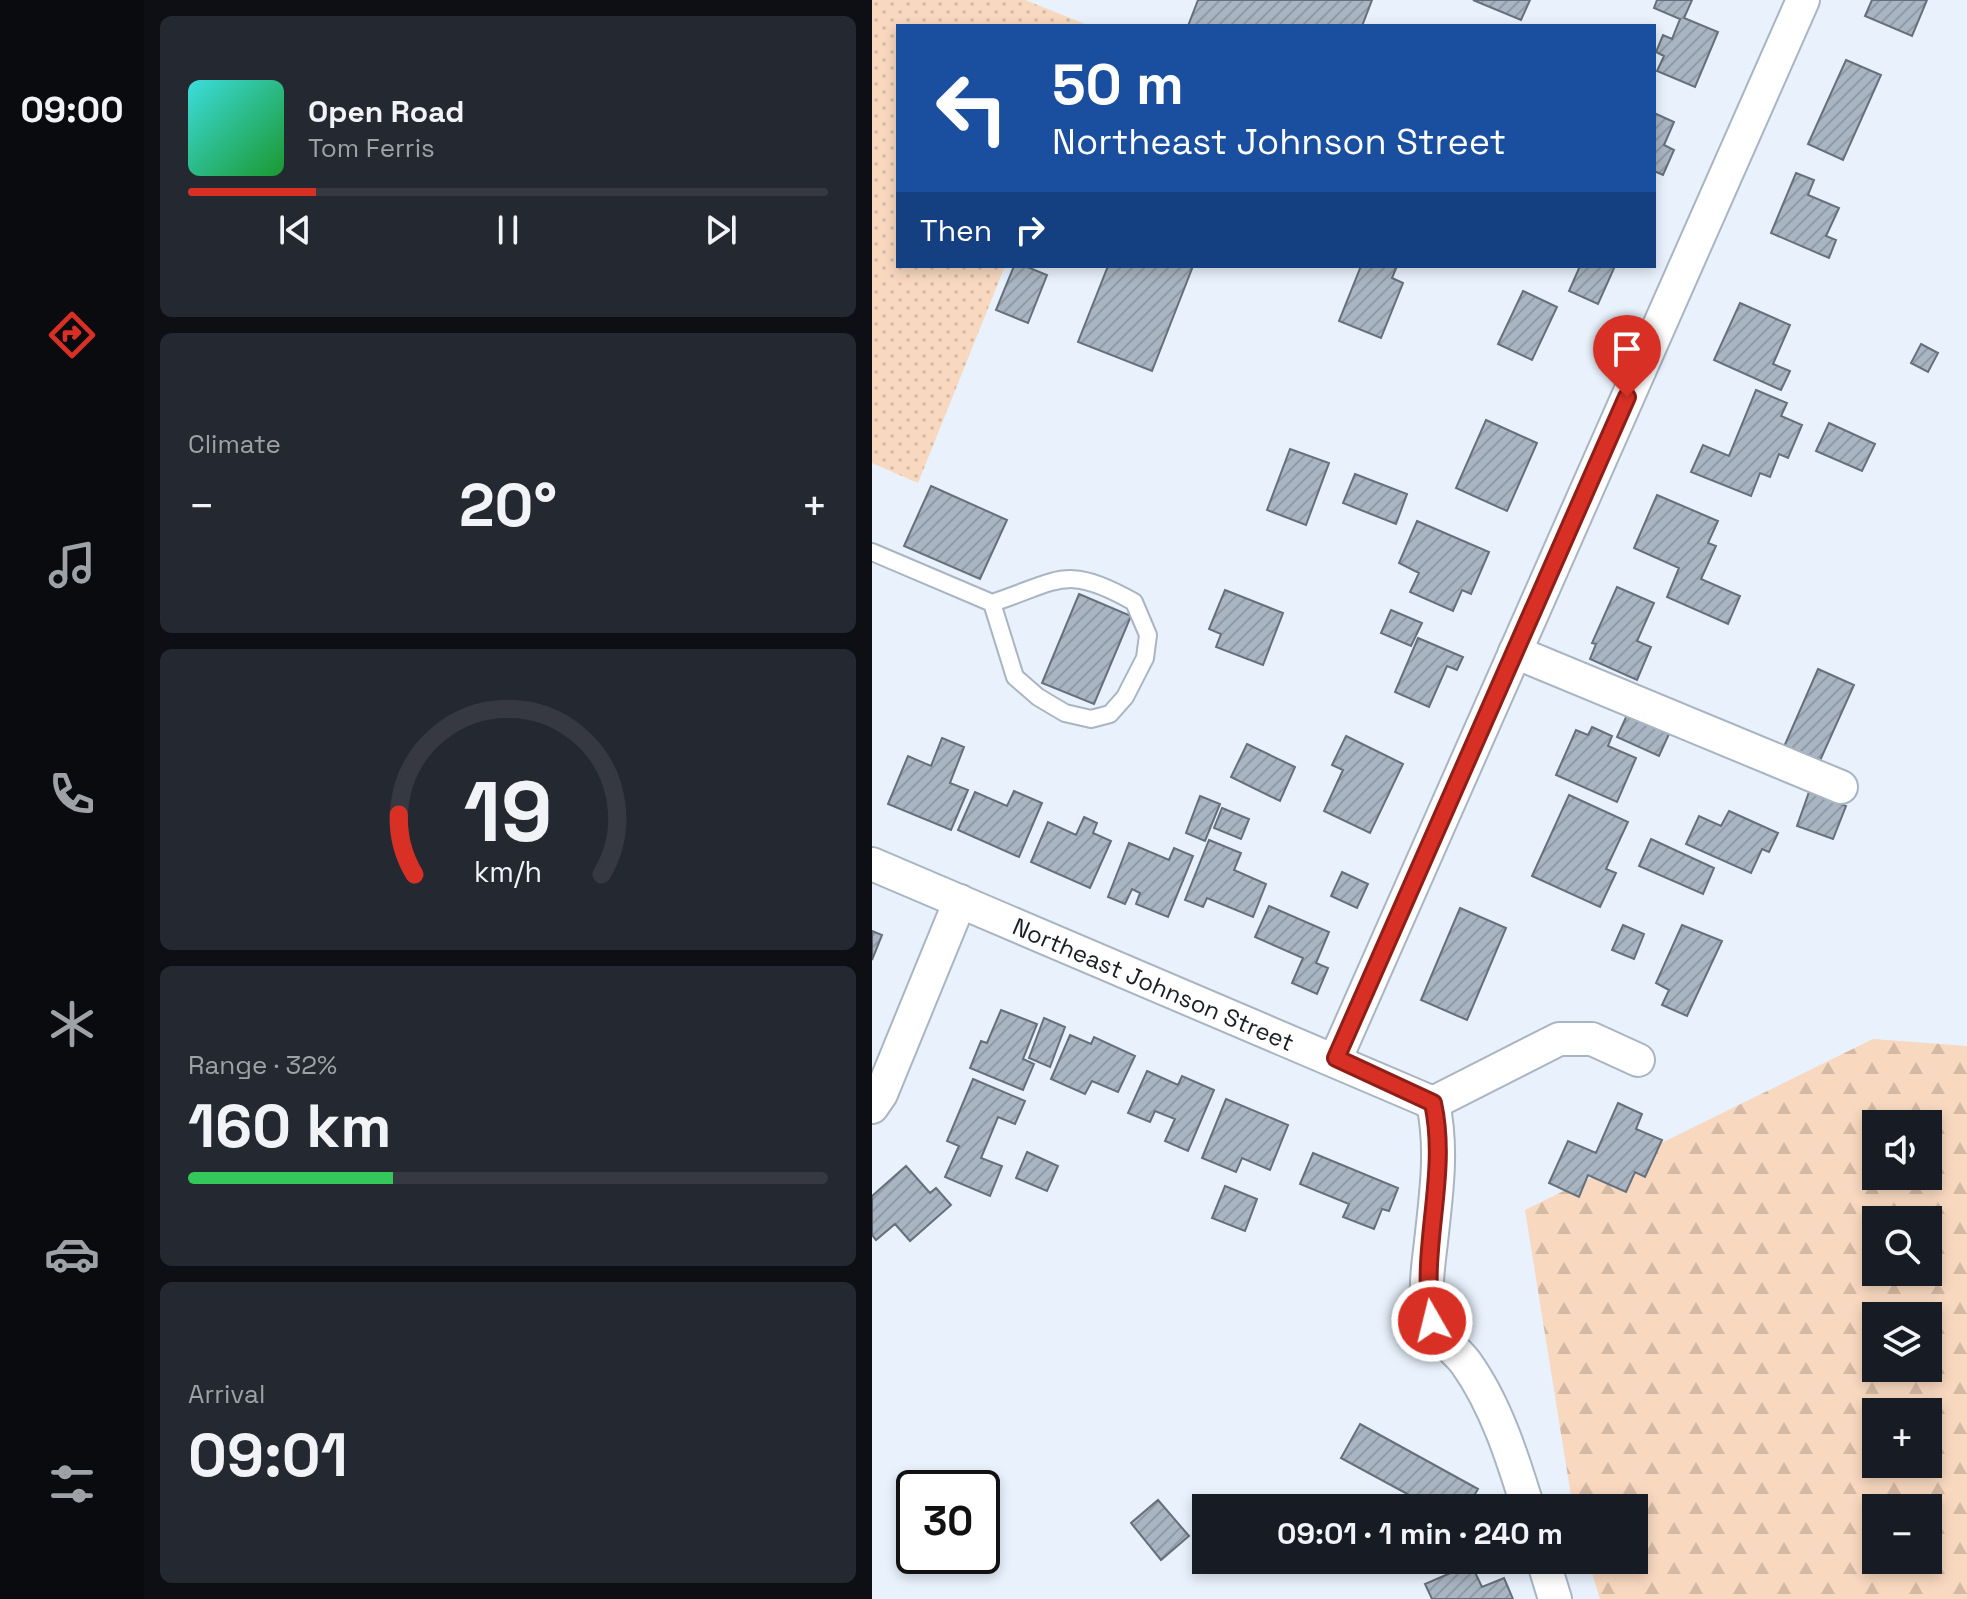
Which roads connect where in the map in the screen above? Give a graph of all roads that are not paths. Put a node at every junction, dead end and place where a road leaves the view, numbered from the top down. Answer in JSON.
{"nodes":[{"id":1,"x":1803,"y":0,"type":"edge"},
{"id":2,"x":872,"y":552,"type":"edge"},
{"id":3,"x":992,"y":603,"type":"junction"},
{"id":4,"x":1515,"y":652,"type":"junction"},
{"id":5,"x":1841,"y":787,"type":"dead end"},
{"id":6,"x":872,"y":864,"type":"edge"},
{"id":7,"x":960,"y":901,"type":"junction"},
{"id":8,"x":1336,"y":1058,"type":"junction"},
{"id":9,"x":1638,"y":1060,"type":"dead end"},
{"id":10,"x":1433,"y":1103,"type":"junction"},
{"id":11,"x":872,"y":1107,"type":"edge"},
{"id":12,"x":1524,"y":1494,"type":"edge"},
{"id":13,"x":1547,"y":1574,"type":"edge"},
{"id":14,"x":1555,"y":1599,"type":"edge"}],
"edges":[{"from":1,"to":4,"type":"street"},
{"from":2,"to":3,"type":"lane"},
{"from":3,"to":3,"type":"lane"},
{"from":4,"to":5,"type":"street"},
{"from":4,"to":8,"type":"street"},
{"from":6,"to":7,"type":"street","name":"Northeast Johnson Street"},
{"from":7,"to":8,"type":"street","name":"Northeast Johnson Street"},
{"from":7,"to":11,"type":"street"},
{"from":8,"to":10,"type":"street","name":"Northeast Johnson Street"},
{"from":9,"to":10,"type":"street"},
{"from":10,"to":12,"type":"street"},
{"from":13,"to":14,"type":"street"}]}
